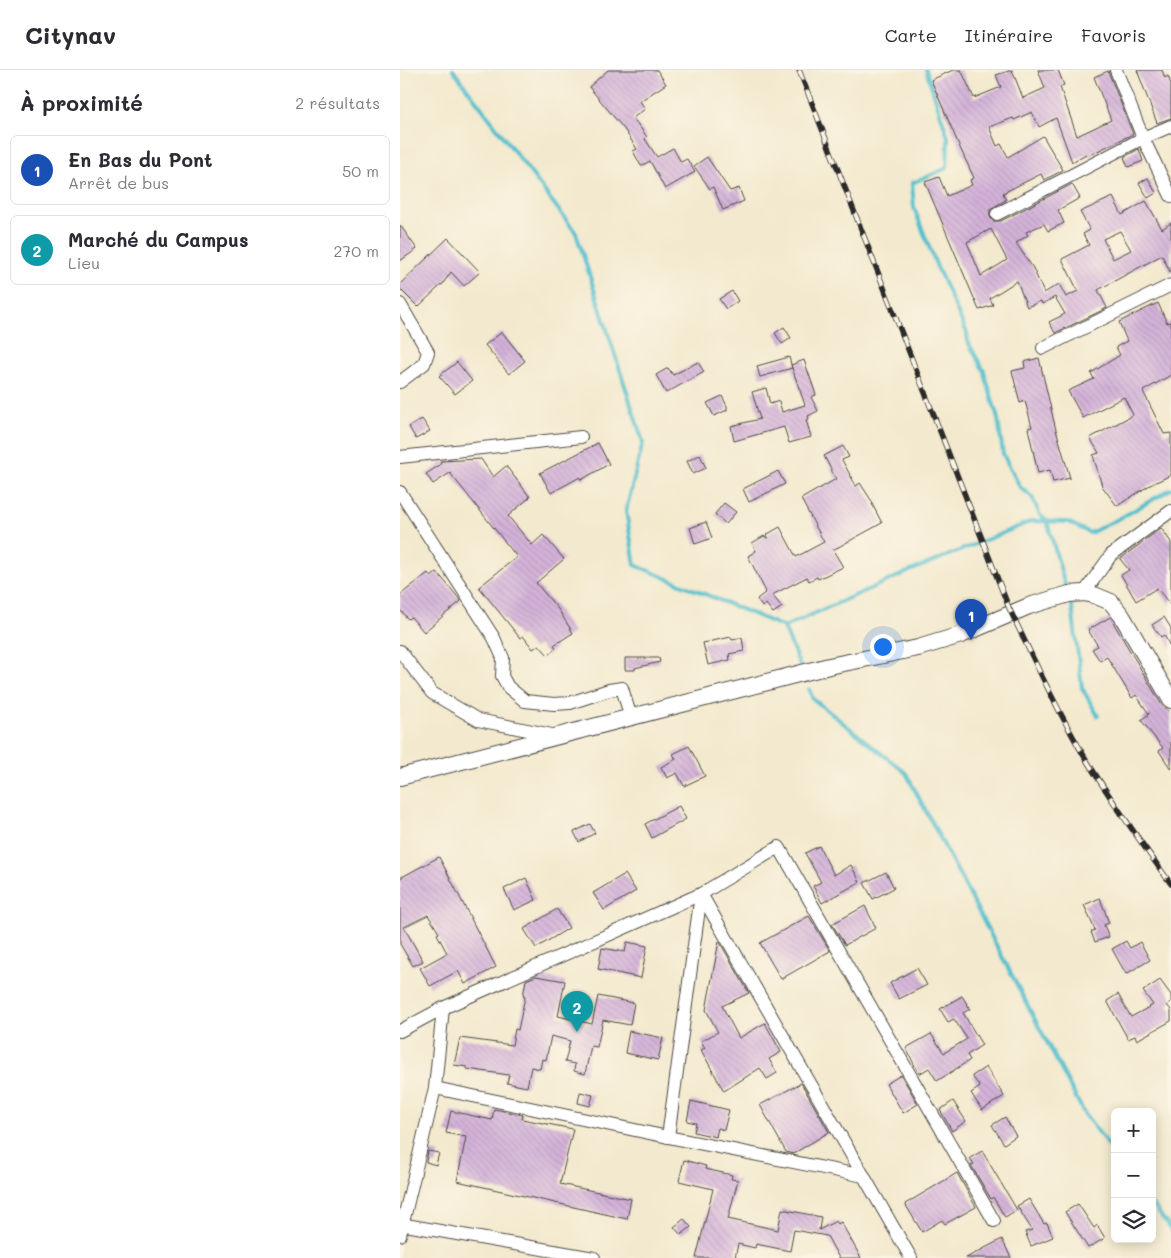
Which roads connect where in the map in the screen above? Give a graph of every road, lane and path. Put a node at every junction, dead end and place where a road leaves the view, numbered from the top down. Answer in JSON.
{"nodes":[{"id":1,"x":1116,"y":70,"type":"edge"},
{"id":2,"x":1171,"y":126,"type":"edge"},
{"id":3,"x":1143,"y":138,"type":"junction"},
{"id":4,"x":1171,"y":196,"type":"edge"},
{"id":5,"x":997,"y":214,"type":"dead end"},
{"id":6,"x":1171,"y":286,"type":"edge"},
{"id":7,"x":400,"y":304,"type":"edge"},
{"id":8,"x":1043,"y":348,"type":"dead end"},
{"id":9,"x":400,"y":382,"type":"edge"},
{"id":10,"x":581,"y":436,"type":"dead end"},
{"id":11,"x":400,"y":457,"type":"edge"},
{"id":12,"x":400,"y":492,"type":"edge"},
{"id":13,"x":1171,"y":511,"type":"edge"},
{"id":14,"x":1084,"y":593,"type":"junction"},
{"id":15,"x":400,"y":651,"type":"edge"},
{"id":16,"x":1171,"y":700,"type":"edge"},
{"id":17,"x":632,"y":718,"type":"junction"},
{"id":18,"x":557,"y":736,"type":"junction"},
{"id":19,"x":400,"y":777,"type":"edge"},
{"id":20,"x":701,"y":894,"type":"junction"},
{"id":21,"x":443,"y":1008,"type":"junction"},
{"id":22,"x":400,"y":1031,"type":"edge"},
{"id":23,"x":435,"y":1088,"type":"junction"},
{"id":24,"x":668,"y":1137,"type":"junction"},
{"id":25,"x":864,"y":1176,"type":"junction"},
{"id":26,"x":994,"y":1221,"type":"dead end"},
{"id":27,"x":401,"y":1228,"type":"edge"},
{"id":28,"x":594,"y":1258,"type":"edge"},
{"id":29,"x":911,"y":1258,"type":"edge"}],
"edges":[{"from":1,"to":3,"type":"street"},
{"from":2,"to":3,"type":"street"},
{"from":3,"to":4,"type":"street"},
{"from":3,"to":5,"type":"street"},
{"from":6,"to":8,"type":"street"},
{"from":7,"to":9,"type":"street"},
{"from":10,"to":11,"type":"street"},
{"from":12,"to":17,"type":"street"},
{"from":13,"to":14,"type":"street"},
{"from":14,"to":16,"type":"street"},
{"from":14,"to":17,"type":"street"},
{"from":15,"to":18,"type":"street"},
{"from":17,"to":18,"type":"street"},
{"from":18,"to":19,"type":"street"},
{"from":20,"to":21,"type":"street"},
{"from":20,"to":24,"type":"street"},
{"from":20,"to":25,"type":"street"},
{"from":20,"to":26,"type":"street"},
{"from":21,"to":22,"type":"street"},
{"from":21,"to":23,"type":"street"},
{"from":23,"to":24,"type":"street"},
{"from":23,"to":27,"type":"street"},
{"from":24,"to":25,"type":"street"},
{"from":25,"to":29,"type":"street"},
{"from":27,"to":28,"type":"street"}]}
